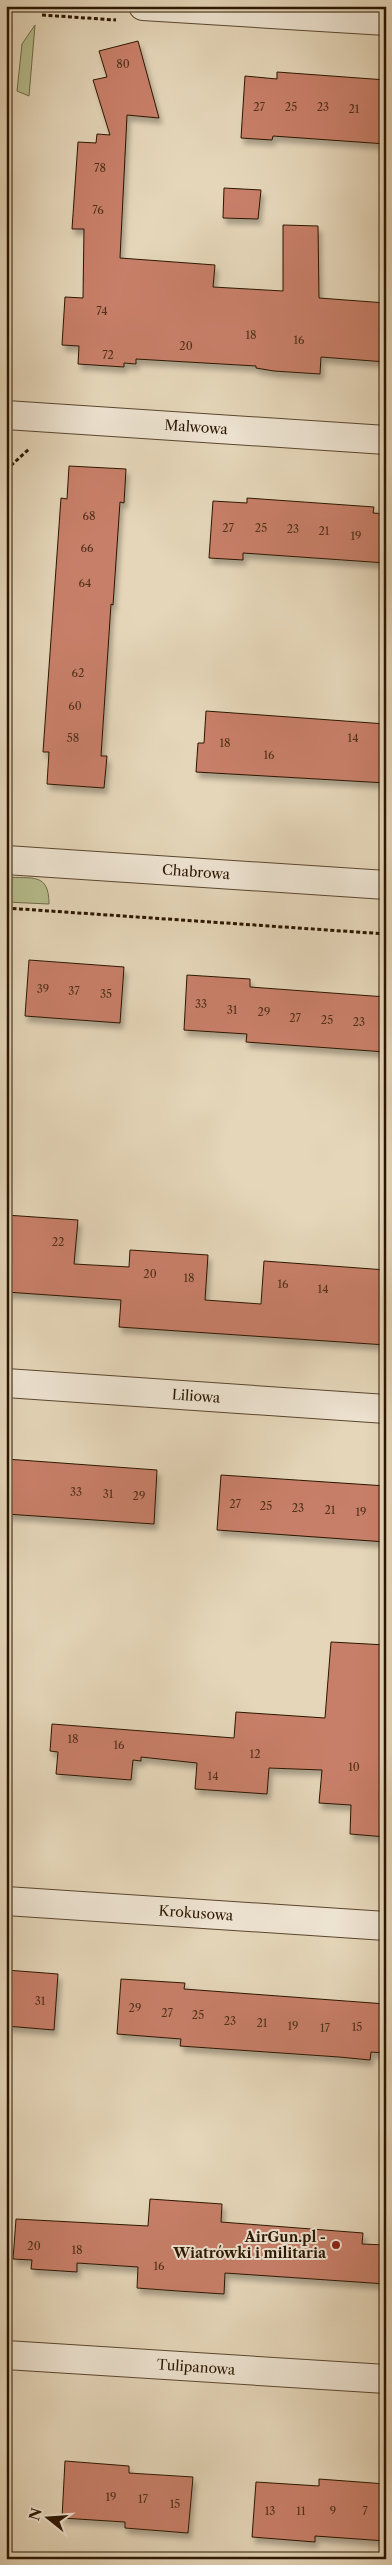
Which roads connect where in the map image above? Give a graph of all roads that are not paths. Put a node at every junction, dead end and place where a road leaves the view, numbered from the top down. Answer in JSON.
{"nodes":[{"id":1,"x":143,"y":6,"type":"edge"},
{"id":2,"x":386,"y":21,"type":"edge"},
{"id":3,"x":6,"y":415,"type":"edge"},
{"id":4,"x":386,"y":440,"type":"edge"},
{"id":5,"x":6,"y":860,"type":"edge"},
{"id":6,"x":386,"y":885,"type":"edge"},
{"id":7,"x":6,"y":1383,"type":"edge"},
{"id":8,"x":386,"y":1409,"type":"edge"},
{"id":9,"x":6,"y":1901,"type":"edge"},
{"id":10,"x":386,"y":1926,"type":"edge"},
{"id":11,"x":6,"y":2355,"type":"edge"},
{"id":12,"x":386,"y":2379,"type":"edge"}],
"edges":[{"from":1,"to":2,"type":"street"},
{"from":3,"to":4,"type":"street","name":"Malwowa"},
{"from":5,"to":6,"type":"street","name":"Chabrowa"},
{"from":7,"to":8,"type":"street","name":"Liliowa"},
{"from":9,"to":10,"type":"street","name":"Krokusowa"},
{"from":11,"to":12,"type":"street","name":"Tulipanowa"}]}
